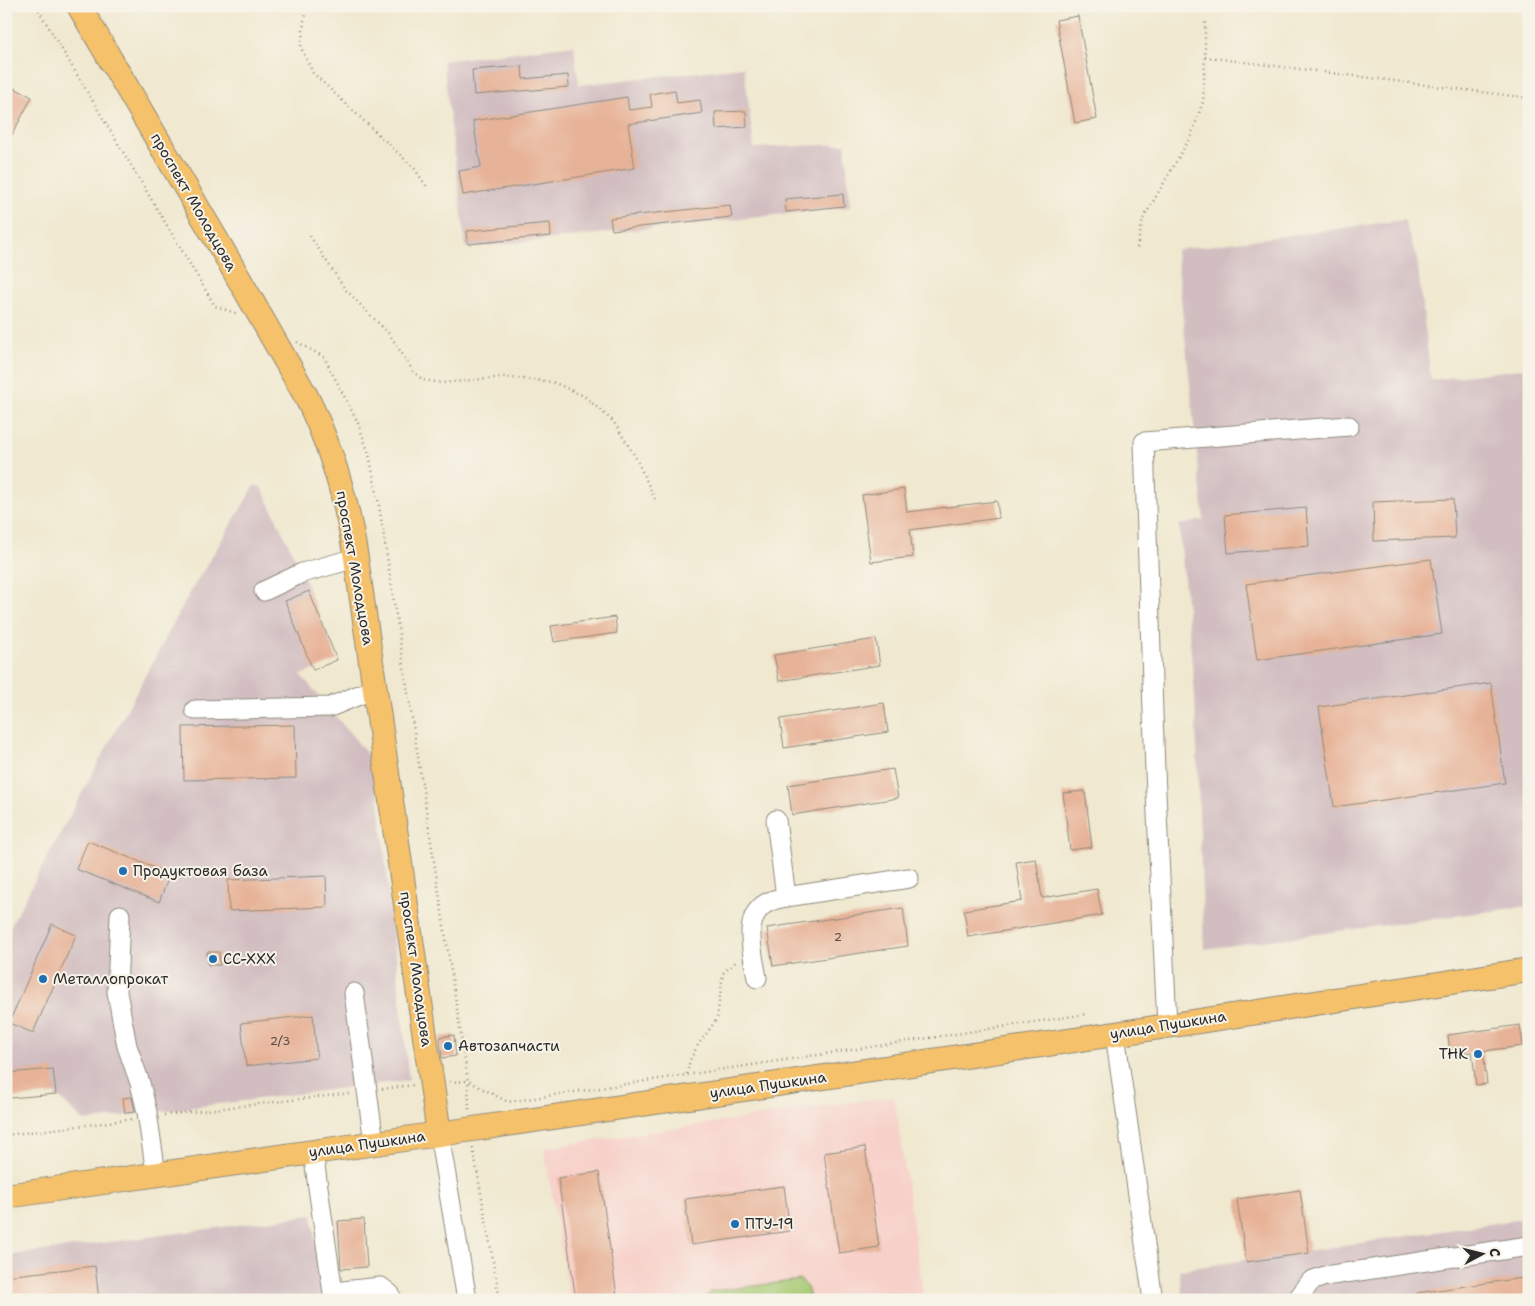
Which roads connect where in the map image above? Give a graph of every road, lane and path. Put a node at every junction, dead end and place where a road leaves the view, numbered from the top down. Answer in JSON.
{"nodes":[{"id":1,"x":36,"y":6,"type":"edge"},
{"id":2,"x":79,"y":6,"type":"edge"},
{"id":3,"x":309,"y":6,"type":"edge"},
{"id":4,"x":1205,"y":19,"type":"dead end"},
{"id":5,"x":1205,"y":57,"type":"junction"},
{"id":6,"x":1529,"y":98,"type":"edge"},
{"id":7,"x":427,"y":187,"type":"dead end"},
{"id":8,"x":310,"y":236,"type":"dead end"},
{"id":9,"x":1137,"y":248,"type":"dead end"},
{"id":10,"x":265,"y":324,"type":"junction"},
{"id":11,"x":290,"y":338,"type":"dead end"},
{"id":12,"x":1349,"y":426,"type":"dead end"},
{"id":13,"x":655,"y":499,"type":"dead end"},
{"id":14,"x":356,"y":558,"type":"junction"},
{"id":15,"x":264,"y":591,"type":"dead end"},
{"id":16,"x":376,"y":688,"type":"junction"},
{"id":17,"x":195,"y":710,"type":"dead end"},
{"id":18,"x":776,"y":820,"type":"dead end"},
{"id":19,"x":909,"y":878,"type":"dead end"},
{"id":20,"x":786,"y":897,"type":"junction"},
{"id":21,"x":120,"y":915,"type":"dead end"},
{"id":22,"x":752,"y":948,"type":"junction"},
{"id":23,"x":1529,"y":970,"type":"edge"},
{"id":24,"x":757,"y":978,"type":"dead end"},
{"id":25,"x":354,"y":993,"type":"dead end"},
{"id":26,"x":1087,"y":1014,"type":"dead end"},
{"id":27,"x":1168,"y":1025,"type":"junction"},
{"id":28,"x":1115,"y":1034,"type":"junction"},
{"id":29,"x":687,"y":1075,"type":"junction"},
{"id":30,"x":468,"y":1081,"type":"junction"},
{"id":31,"x":432,"y":1083,"type":"junction"},
{"id":32,"x":367,"y":1091,"type":"junction"},
{"id":33,"x":147,"y":1117,"type":"junction"},
{"id":34,"x":470,"y":1129,"type":"junction"},
{"id":35,"x":439,"y":1134,"type":"junction"},
{"id":36,"x":6,"y":1135,"type":"edge"},
{"id":37,"x":374,"y":1143,"type":"junction"},
{"id":38,"x":313,"y":1152,"type":"junction"},
{"id":39,"x":156,"y":1174,"type":"junction"},
{"id":40,"x":6,"y":1196,"type":"edge"},
{"id":41,"x":1529,"y":1246,"type":"edge"},
{"id":42,"x":334,"y":1296,"type":"edge"},
{"id":43,"x":391,"y":1300,"type":"edge"},
{"id":44,"x":467,"y":1300,"type":"edge"},
{"id":45,"x":500,"y":1300,"type":"edge"},
{"id":46,"x":1153,"y":1300,"type":"edge"},
{"id":47,"x":1297,"y":1300,"type":"edge"}],
"edges":[{"from":1,"to":10,"type":"path"},
{"from":2,"to":10,"type":"main road","name":"проспект Молодцова"},
{"from":3,"to":7,"type":"path"},
{"from":4,"to":5,"type":"path"},
{"from":5,"to":6,"type":"path"},
{"from":5,"to":9,"type":"path"},
{"from":8,"to":13,"type":"path"},
{"from":10,"to":14,"type":"main road","name":"проспект Молодцова"},
{"from":11,"to":30,"type":"path"},
{"from":12,"to":27,"type":"street"},
{"from":14,"to":15,"type":"street"},
{"from":14,"to":16,"type":"main road","name":"проспект Молодцова"},
{"from":16,"to":17,"type":"street"},
{"from":16,"to":31,"type":"main road","name":"проспект Молодцова"},
{"from":18,"to":20,"type":"street"},
{"from":19,"to":20,"type":"street"},
{"from":20,"to":22,"type":"street"},
{"from":21,"to":33,"type":"street"},
{"from":22,"to":24,"type":"street"},
{"from":22,"to":29,"type":"path"},
{"from":23,"to":27,"type":"main road","name":"улица Пушкина"},
{"from":25,"to":32,"type":"street"},
{"from":26,"to":29,"type":"path"},
{"from":27,"to":28,"type":"main road","name":"улица Пушкина"},
{"from":28,"to":34,"type":"main road","name":"улица Пушкина"},
{"from":28,"to":46,"type":"street"},
{"from":29,"to":30,"type":"path"},
{"from":30,"to":31,"type":"path"},
{"from":30,"to":34,"type":"path"},
{"from":31,"to":32,"type":"path"},
{"from":31,"to":35,"type":"main road","name":"проспект Молодцова"},
{"from":32,"to":33,"type":"path"},
{"from":32,"to":37,"type":"street"},
{"from":33,"to":36,"type":"path"},
{"from":33,"to":39,"type":"street"},
{"from":34,"to":35,"type":"main road","name":"улица Пушкина"},
{"from":34,"to":45,"type":"path"},
{"from":35,"to":37,"type":"main road","name":"улица Пушкина"},
{"from":35,"to":44,"type":"street"},
{"from":37,"to":38,"type":"main road","name":"улица Пушкина"},
{"from":38,"to":39,"type":"main road","name":"улица Пушкина"},
{"from":38,"to":42,"type":"street"},
{"from":39,"to":40,"type":"main road","name":"улица Пушкина"},
{"from":41,"to":47,"type":"street"},
{"from":42,"to":43,"type":"street"}]}
